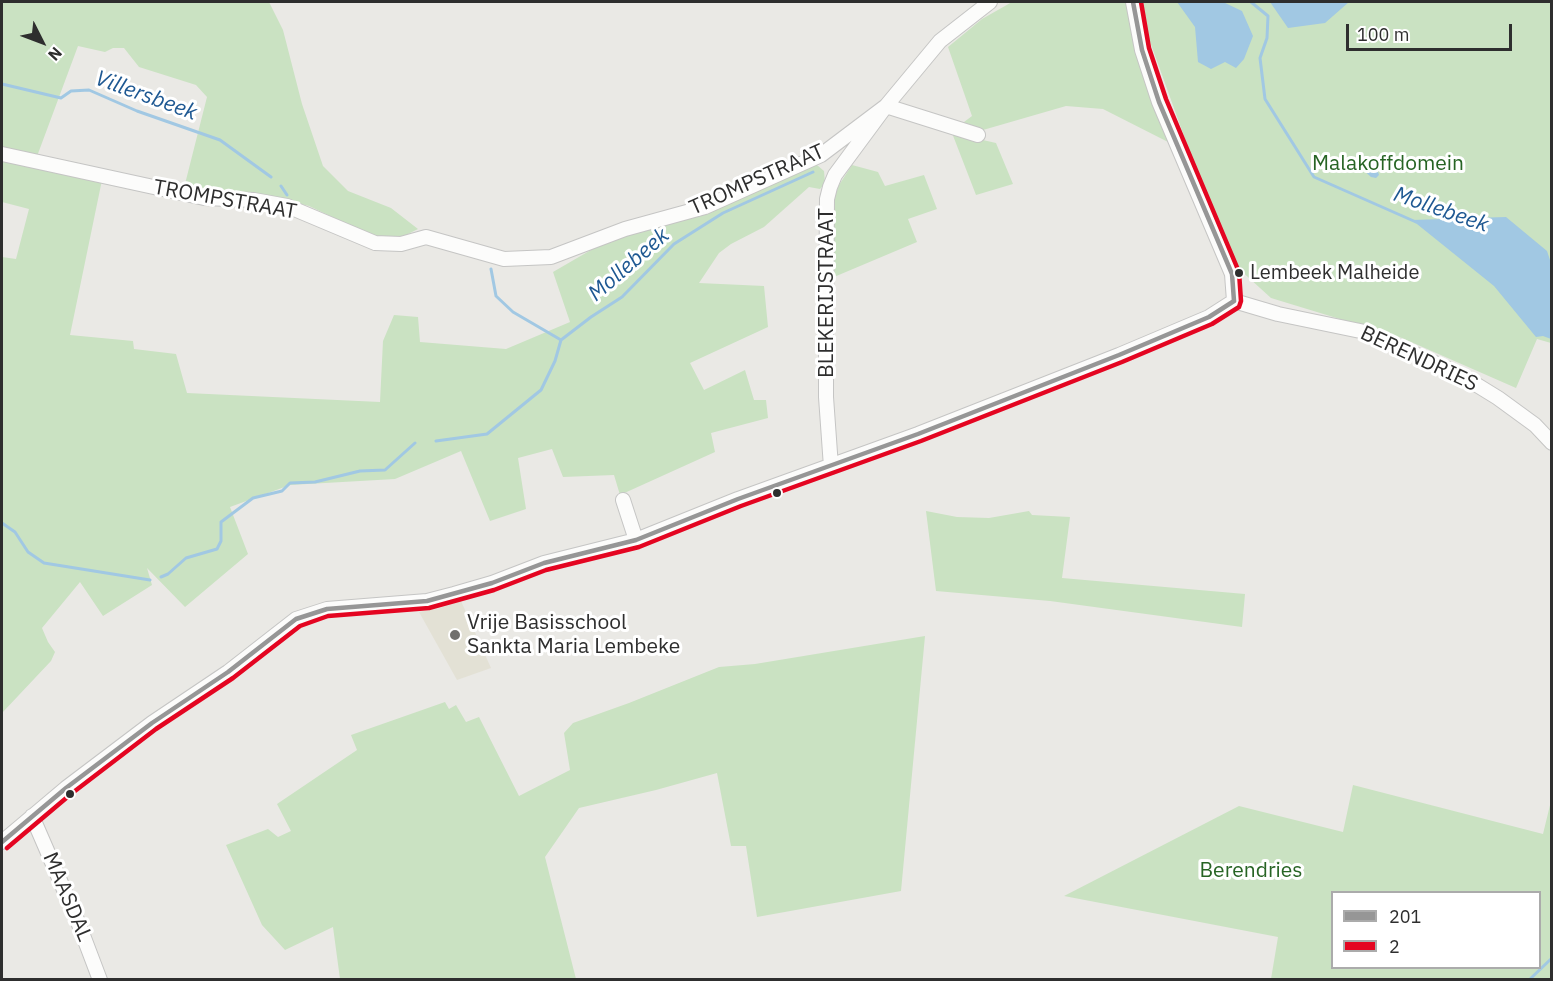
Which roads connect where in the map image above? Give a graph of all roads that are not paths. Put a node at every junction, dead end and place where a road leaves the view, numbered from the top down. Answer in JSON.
{"nodes":[{"id":1,"x":990,"y":2,"type":"edge"},
{"id":2,"x":1133,"y":2,"type":"edge"},
{"id":3,"x":886,"y":106,"type":"junction"},
{"id":4,"x":978,"y":135,"type":"dead end"},
{"id":5,"x":2,"y":154,"type":"edge"},
{"id":6,"x":821,"y":155,"type":"junction"},
{"id":7,"x":836,"y":175,"type":"junction"},
{"id":8,"x":1234,"y":301,"type":"junction"},
{"id":9,"x":1535,"y":425,"type":"junction"},
{"id":10,"x":1551,"y":426,"type":"edge"},
{"id":11,"x":1551,"y":443,"type":"edge"},
{"id":12,"x":831,"y":467,"type":"junction"},
{"id":13,"x":623,"y":500,"type":"dead end"},
{"id":14,"x":636,"y":540,"type":"junction"},
{"id":15,"x":32,"y":816,"type":"junction"},
{"id":16,"x":2,"y":842,"type":"edge"},
{"id":17,"x":100,"y":980,"type":"edge"}],
"edges":[{"from":1,"to":3,"type":"street","name":"BLEKERIJSTRAAT"},
{"from":2,"to":8,"type":"street"},
{"from":3,"to":4,"type":"street"},
{"from":3,"to":6,"type":"street","name":"TROMPSTRAAT"},
{"from":3,"to":7,"type":"street","name":"BLEKERIJSTRAAT"},
{"from":5,"to":6,"type":"street","name":"TROMPSTRAAT"},
{"from":6,"to":7,"type":"street"},
{"from":7,"to":12,"type":"street","name":"BLEKERIJSTRAAT"},
{"from":8,"to":9,"type":"street","name":"BERENDRIES"},
{"from":8,"to":12,"type":"street"},
{"from":9,"to":10,"type":"street"},
{"from":9,"to":11,"type":"street","name":"BERENDRIES"},
{"from":12,"to":14,"type":"street"},
{"from":13,"to":14,"type":"street"},
{"from":14,"to":15,"type":"street"},
{"from":15,"to":16,"type":"street"},
{"from":15,"to":17,"type":"street","name":"MAASDAL"}]}
